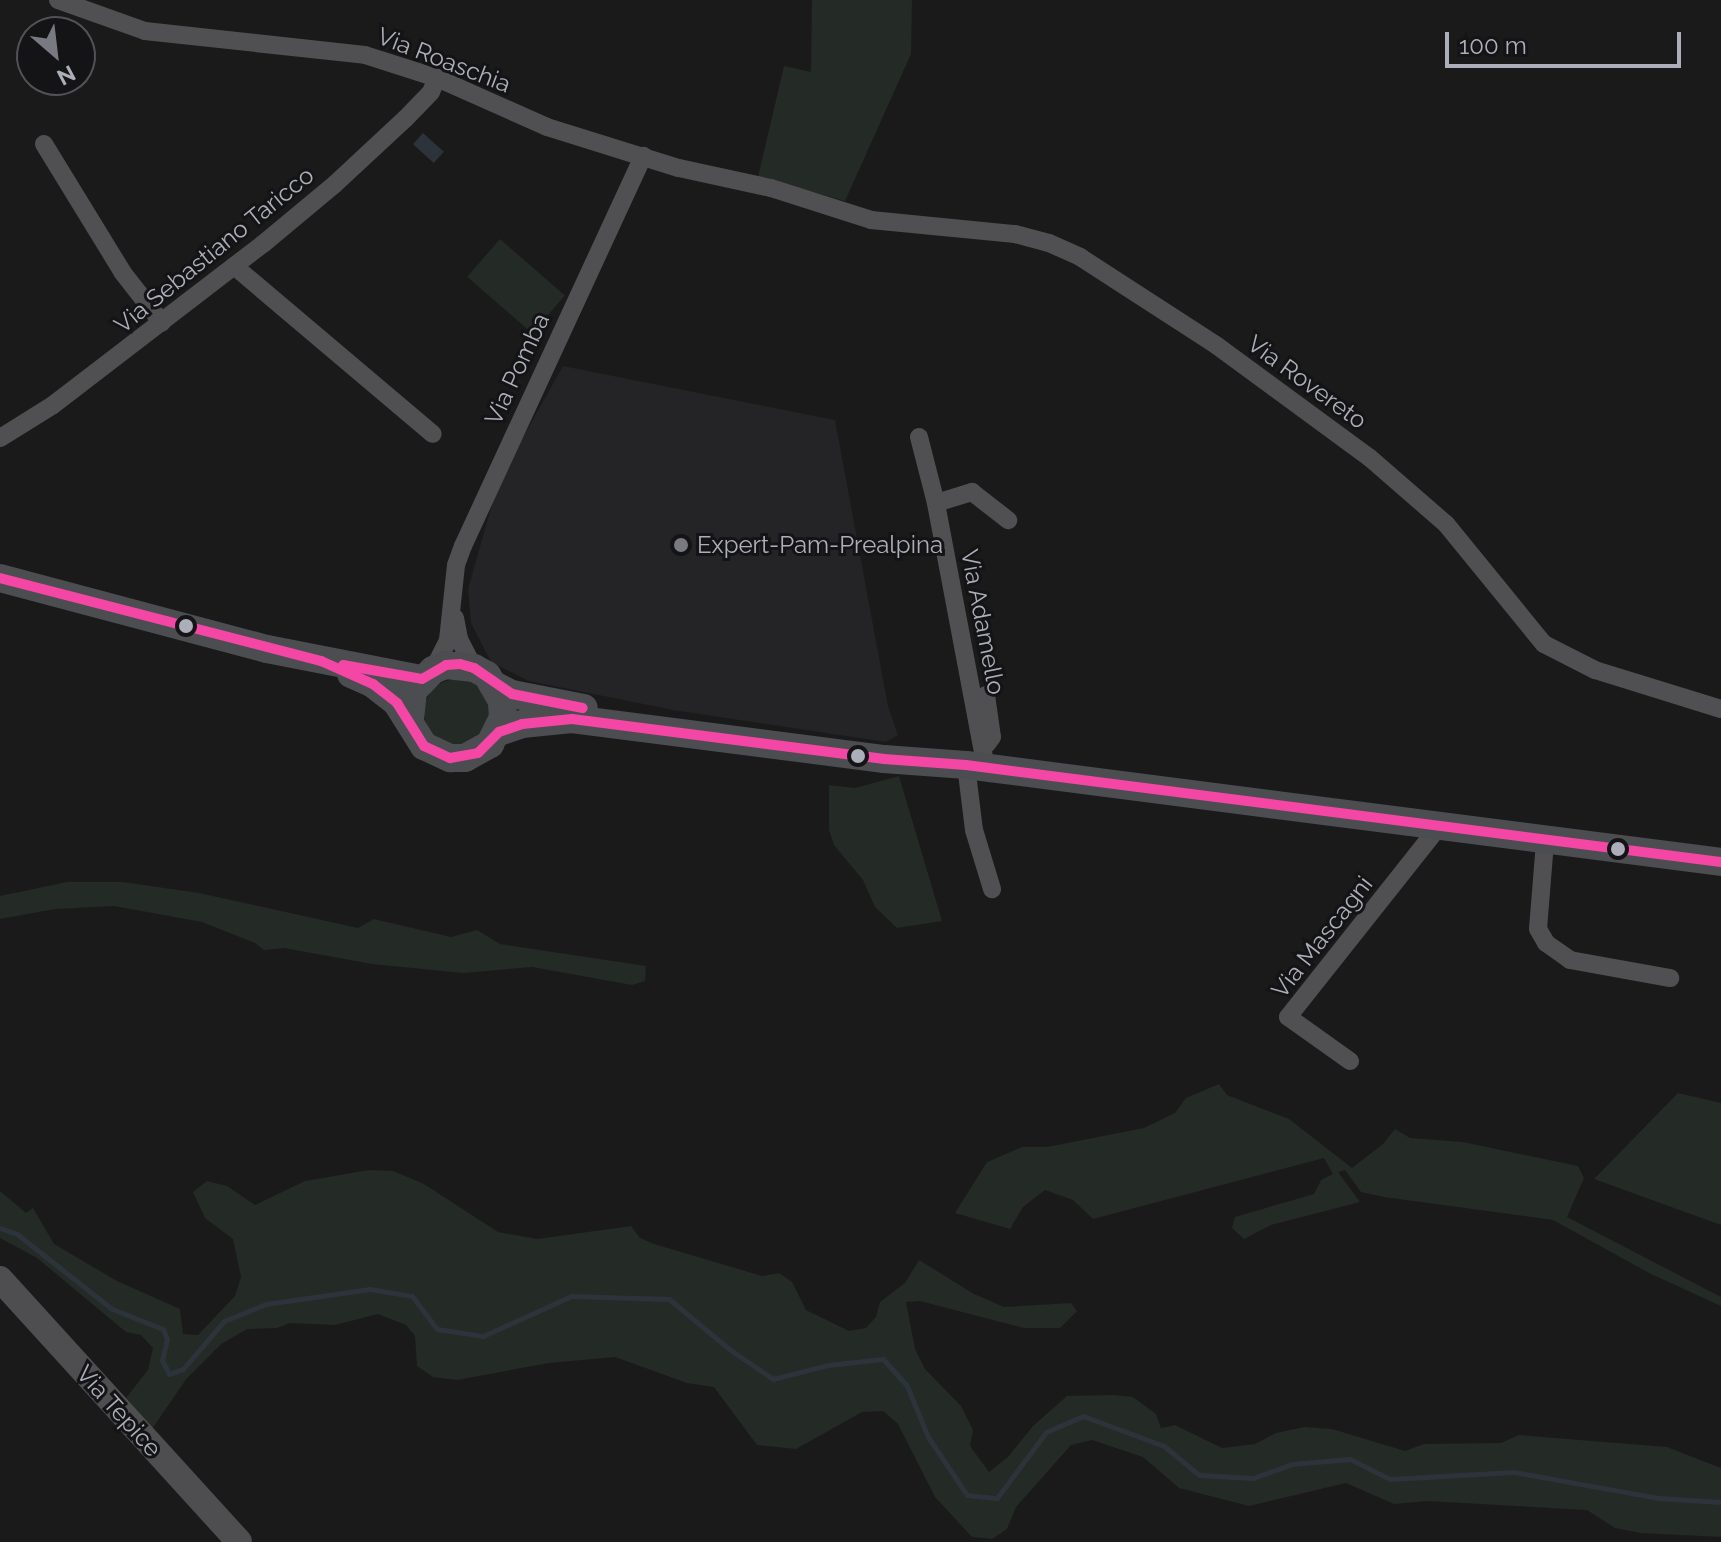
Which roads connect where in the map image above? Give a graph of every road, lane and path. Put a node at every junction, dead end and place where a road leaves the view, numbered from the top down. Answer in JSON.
{"nodes":[{"id":1,"x":58,"y":0,"type":"edge"},
{"id":2,"x":437,"y":78,"type":"junction"},
{"id":3,"x":44,"y":144,"type":"dead end"},
{"id":4,"x":643,"y":156,"type":"junction"},
{"id":5,"x":805,"y":200,"type":"joint"},
{"id":6,"x":234,"y":266,"type":"junction"},
{"id":7,"x":162,"y":323,"type":"junction"},
{"id":8,"x":433,"y":434,"type":"dead end"},
{"id":9,"x":919,"y":437,"type":"dead end"},
{"id":10,"x":0,"y":438,"type":"edge"},
{"id":11,"x":936,"y":503,"type":"junction"},
{"id":12,"x":1008,"y":520,"type":"dead end"},
{"id":13,"x":0,"y":578,"type":"edge"},
{"id":14,"x":453,"y":608,"type":"junction"},
{"id":15,"x":321,"y":661,"type":"junction"},
{"id":16,"x":474,"y":668,"type":"junction"},
{"id":17,"x":427,"y":674,"type":"junction"},
{"id":18,"x":496,"y":686,"type":"junction"},
{"id":19,"x":986,"y":695,"type":"dead end"},
{"id":20,"x":1721,"y":709,"type":"edge"},
{"id":21,"x":410,"y":721,"type":"junction"},
{"id":22,"x":499,"y":732,"type":"junction"},
{"id":23,"x":921,"y":760,"type":"junction"},
{"id":24,"x":978,"y":761,"type":"junction"},
{"id":25,"x":1438,"y":828,"type":"junction"},
{"id":26,"x":1545,"y":842,"type":"junction"},
{"id":27,"x":1721,"y":862,"type":"edge"},
{"id":28,"x":992,"y":889,"type":"dead end"},
{"id":29,"x":1670,"y":978,"type":"dead end"},
{"id":30,"x":1350,"y":1061,"type":"dead end"},
{"id":31,"x":0,"y":1279,"type":"edge"},
{"id":32,"x":239,"y":1542,"type":"edge"}],
"edges":[{"from":1,"to":2,"type":"street","name":"Via Roaschia"},
{"from":2,"to":4,"type":"street","name":"Via Roaschia"},
{"from":2,"to":6,"type":"street","name":"Via Sebastiano Taricco"},
{"from":3,"to":7,"type":"street"},
{"from":4,"to":5,"type":"street","name":"Via Roaschia"},
{"from":4,"to":14,"type":"street","name":"Via Pomba"},
{"from":5,"to":20,"type":"street","name":"Via Rovereto"},
{"from":6,"to":7,"type":"street","name":"Via Sebastiano Taricco"},
{"from":6,"to":8,"type":"street"},
{"from":7,"to":10,"type":"street","name":"Via Sebastiano Taricco"},
{"from":9,"to":11,"type":"street","name":"Via Adamello"},
{"from":11,"to":12,"type":"street","name":"Via Adamello"},
{"from":11,"to":24,"type":"street","name":"Via Adamello"},
{"from":13,"to":15,"type":"main road"},
{"from":14,"to":16,"type":"street","name":"Via Pomba"},
{"from":14,"to":17,"type":"street","name":"Via Pomba"},
{"from":15,"to":17,"type":"main road"},
{"from":15,"to":21,"type":"main road"},
{"from":16,"to":17,"type":"main road"},
{"from":16,"to":18,"type":"main road"},
{"from":17,"to":21,"type":"main road"},
{"from":18,"to":22,"type":"main road"},
{"from":18,"to":23,"type":"main road"},
{"from":19,"to":24,"type":"street","name":"Via Adamello"},
{"from":21,"to":22,"type":"main road"},
{"from":22,"to":23,"type":"main road"},
{"from":23,"to":24,"type":"main road"},
{"from":24,"to":25,"type":"main road"},
{"from":24,"to":28,"type":"street"},
{"from":25,"to":26,"type":"main road"},
{"from":25,"to":30,"type":"street","name":"Via Mascagni"},
{"from":26,"to":27,"type":"main road"},
{"from":26,"to":29,"type":"street"},
{"from":31,"to":32,"type":"street","name":"Via Tepice"}]}
